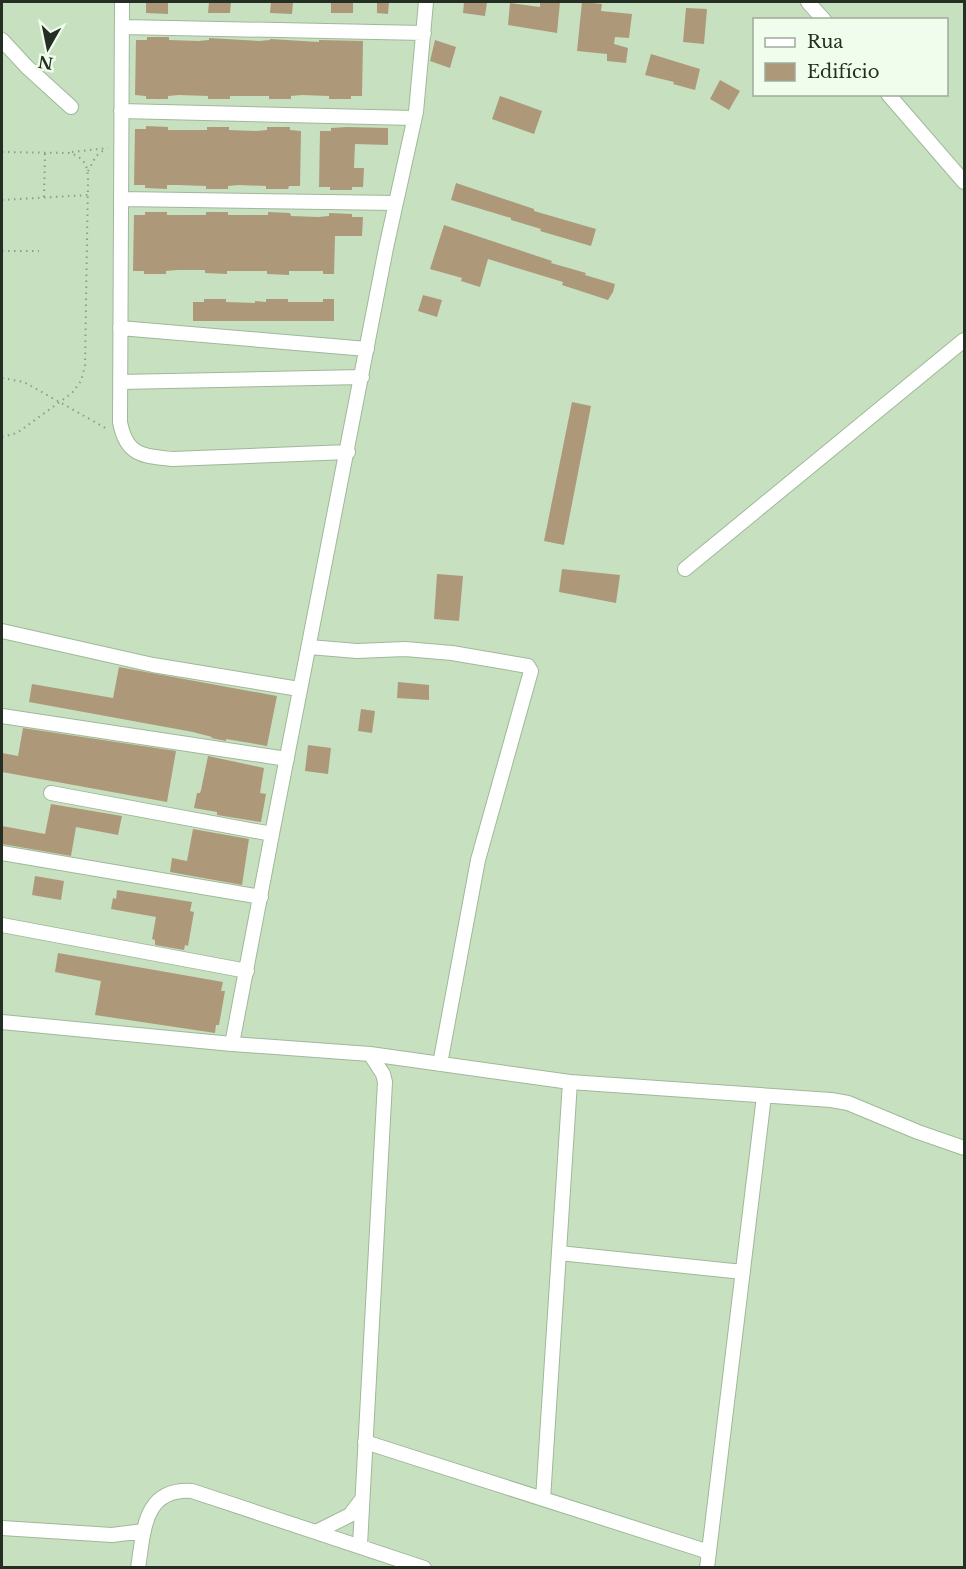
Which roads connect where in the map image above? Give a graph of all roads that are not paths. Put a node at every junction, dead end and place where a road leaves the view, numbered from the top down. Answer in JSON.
{"nodes":[{"id":1,"x":122,"y":2,"type":"edge"},
{"id":2,"x":426,"y":2,"type":"edge"},
{"id":3,"x":808,"y":2,"type":"edge"},
{"id":4,"x":822,"y":18,"type":"edge"},
{"id":5,"x":122,"y":27,"type":"junction"},
{"id":6,"x":424,"y":33,"type":"junction"},
{"id":7,"x":2,"y":40,"type":"edge"},
{"id":8,"x":890,"y":96,"type":"edge"},
{"id":9,"x":70,"y":107,"type":"dead end"},
{"id":10,"x":121,"y":111,"type":"junction"},
{"id":11,"x":414,"y":118,"type":"junction"},
{"id":12,"x":964,"y":182,"type":"edge"},
{"id":13,"x":121,"y":199,"type":"junction"},
{"id":14,"x":396,"y":203,"type":"junction"},
{"id":15,"x":120,"y":328,"type":"junction"},
{"id":16,"x":964,"y":340,"type":"edge"},
{"id":17,"x":367,"y":349,"type":"junction"},
{"id":18,"x":362,"y":376,"type":"junction"},
{"id":19,"x":120,"y":382,"type":"junction"},
{"id":20,"x":348,"y":452,"type":"junction"},
{"id":21,"x":686,"y":569,"type":"dead end"},
{"id":22,"x":2,"y":631,"type":"edge"},
{"id":23,"x":309,"y":647,"type":"junction"},
{"id":24,"x":299,"y":689,"type":"junction"},
{"id":25,"x":2,"y":716,"type":"edge"},
{"id":26,"x":287,"y":759,"type":"junction"},
{"id":27,"x":51,"y":793,"type":"dead end"},
{"id":28,"x":272,"y":834,"type":"junction"},
{"id":29,"x":2,"y":853,"type":"edge"},
{"id":30,"x":261,"y":897,"type":"junction"},
{"id":31,"x":2,"y":925,"type":"edge"},
{"id":32,"x":247,"y":971,"type":"junction"},
{"id":33,"x":2,"y":1022,"type":"edge"},
{"id":34,"x":232,"y":1044,"type":"junction"},
{"id":35,"x":370,"y":1054,"type":"junction"},
{"id":36,"x":440,"y":1064,"type":"junction"},
{"id":37,"x":570,"y":1082,"type":"junction"},
{"id":38,"x":764,"y":1096,"type":"junction"},
{"id":39,"x":964,"y":1148,"type":"edge"},
{"id":40,"x":559,"y":1253,"type":"junction"},
{"id":41,"x":743,"y":1272,"type":"junction"},
{"id":42,"x":365,"y":1442,"type":"junction"},
{"id":43,"x":543,"y":1498,"type":"junction"},
{"id":44,"x":362,"y":1499,"type":"junction"},
{"id":45,"x":2,"y":1528,"type":"edge"},
{"id":46,"x":144,"y":1531,"type":"junction"},
{"id":47,"x":318,"y":1532,"type":"junction"},
{"id":48,"x":360,"y":1545,"type":"junction"},
{"id":49,"x":709,"y":1552,"type":"junction"},
{"id":50,"x":138,"y":1568,"type":"edge"},
{"id":51,"x":424,"y":1568,"type":"edge"},
{"id":52,"x":707,"y":1568,"type":"edge"}],
"edges":[{"from":1,"to":5,"type":"street"},
{"from":2,"to":6,"type":"street"},
{"from":3,"to":4,"type":"street"},
{"from":5,"to":6,"type":"street"},
{"from":5,"to":10,"type":"street"},
{"from":6,"to":11,"type":"street"},
{"from":7,"to":9,"type":"street"},
{"from":8,"to":12,"type":"street"},
{"from":10,"to":11,"type":"street"},
{"from":10,"to":13,"type":"street"},
{"from":11,"to":14,"type":"street"},
{"from":13,"to":14,"type":"street"},
{"from":13,"to":15,"type":"street"},
{"from":14,"to":17,"type":"street"},
{"from":15,"to":17,"type":"street"},
{"from":15,"to":19,"type":"street"},
{"from":16,"to":21,"type":"street"},
{"from":17,"to":18,"type":"street"},
{"from":18,"to":19,"type":"street"},
{"from":18,"to":20,"type":"street"},
{"from":19,"to":20,"type":"street"},
{"from":20,"to":23,"type":"street"},
{"from":22,"to":24,"type":"street"},
{"from":23,"to":24,"type":"street"},
{"from":23,"to":36,"type":"street"},
{"from":24,"to":26,"type":"street"},
{"from":25,"to":26,"type":"street"},
{"from":26,"to":28,"type":"street"},
{"from":27,"to":28,"type":"street"},
{"from":28,"to":30,"type":"street"},
{"from":29,"to":30,"type":"street"},
{"from":30,"to":32,"type":"street"},
{"from":31,"to":32,"type":"street"},
{"from":32,"to":34,"type":"street"},
{"from":33,"to":34,"type":"street"},
{"from":34,"to":35,"type":"street"},
{"from":35,"to":36,"type":"street"},
{"from":35,"to":42,"type":"street"},
{"from":36,"to":37,"type":"street"},
{"from":37,"to":38,"type":"street"},
{"from":37,"to":40,"type":"street"},
{"from":38,"to":39,"type":"street"},
{"from":38,"to":41,"type":"street"},
{"from":40,"to":41,"type":"street"},
{"from":40,"to":43,"type":"street"},
{"from":41,"to":49,"type":"street"},
{"from":42,"to":43,"type":"street"},
{"from":42,"to":44,"type":"street"},
{"from":43,"to":49,"type":"street"},
{"from":44,"to":47,"type":"street"},
{"from":44,"to":48,"type":"street"},
{"from":45,"to":46,"type":"street"},
{"from":46,"to":47,"type":"street"},
{"from":46,"to":50,"type":"street"},
{"from":47,"to":48,"type":"street"},
{"from":48,"to":51,"type":"street"},
{"from":49,"to":52,"type":"street"}]}
